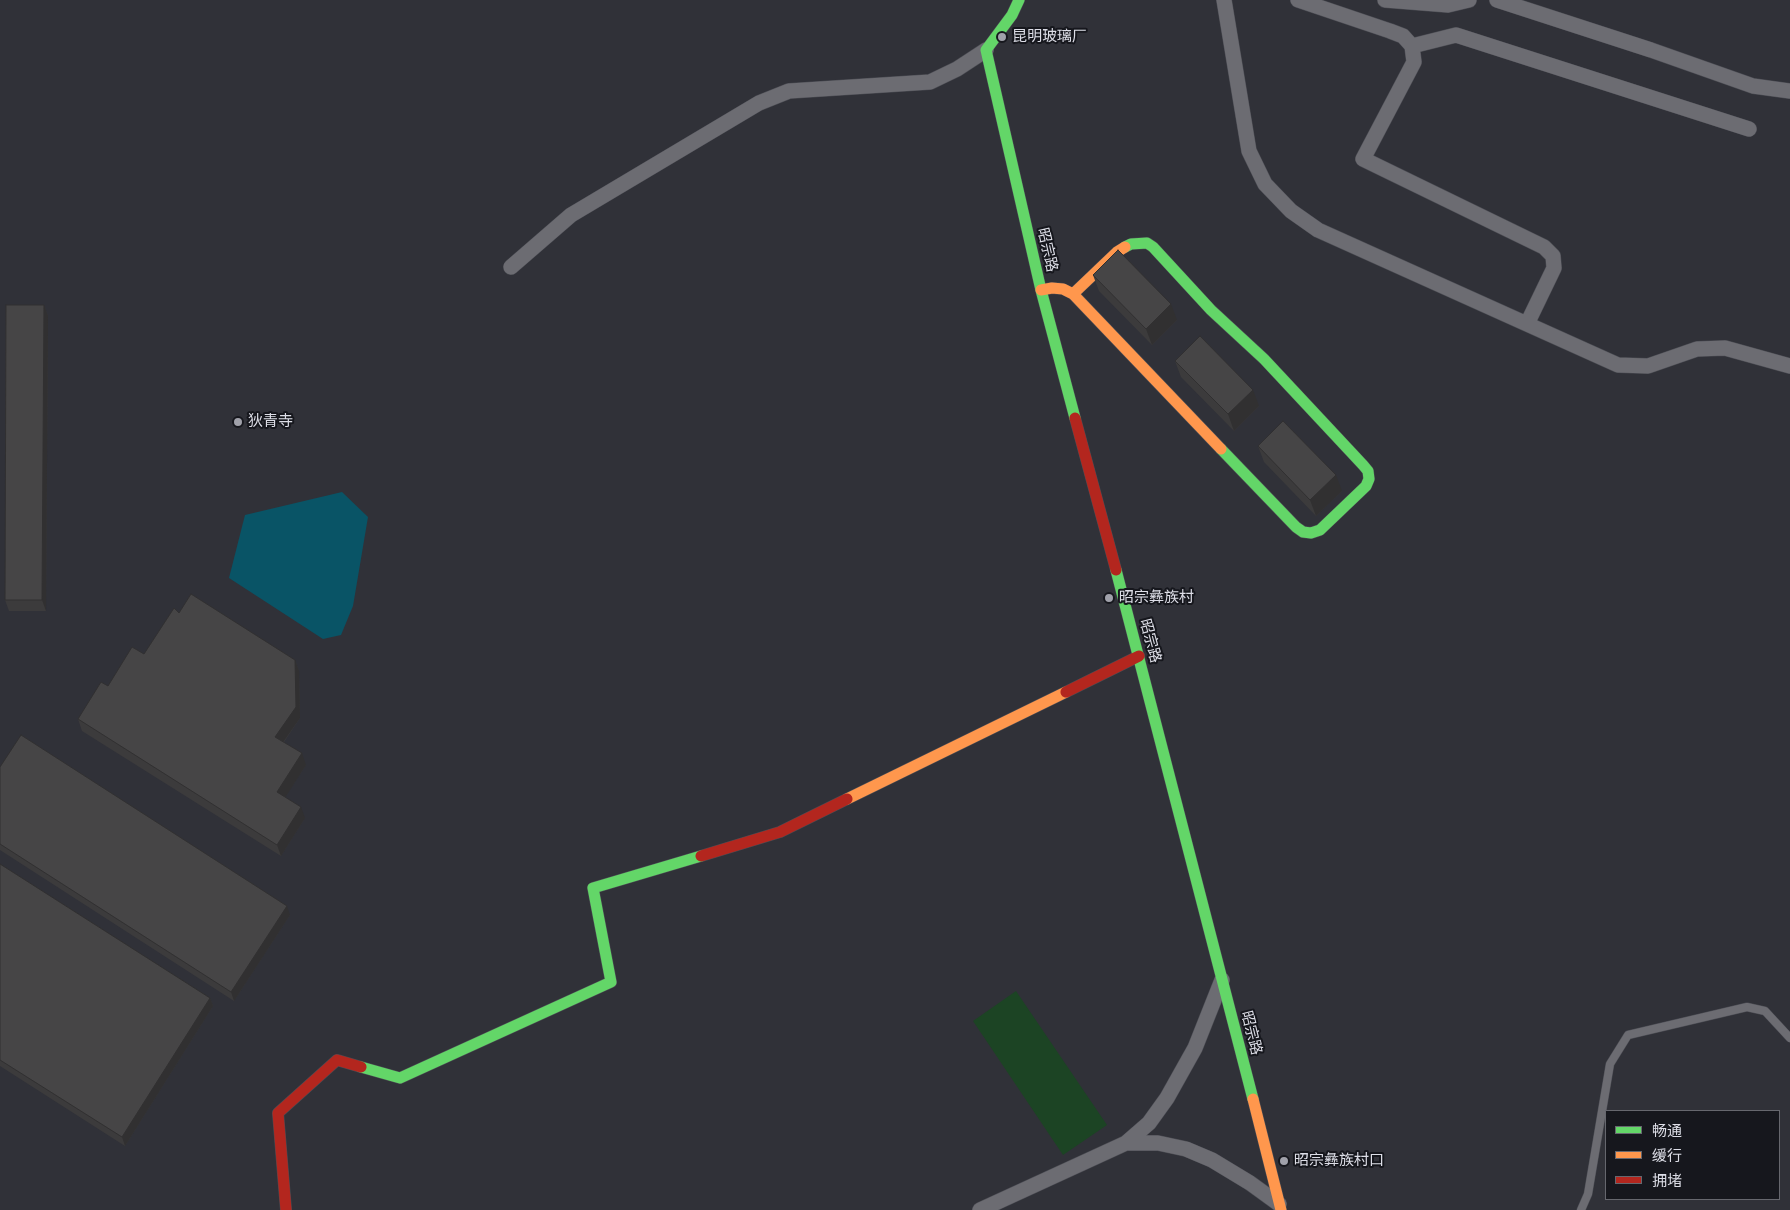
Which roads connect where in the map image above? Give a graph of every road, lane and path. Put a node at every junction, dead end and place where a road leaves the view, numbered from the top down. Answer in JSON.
{"nodes":[{"id":1,"x":1019,"y":0,"type":"edge"},
{"id":2,"x":1224,"y":0,"type":"edge"},
{"id":3,"x":1304,"y":0,"type":"edge"},
{"id":4,"x":1385,"y":0,"type":"edge"},
{"id":5,"x":1469,"y":0,"type":"edge"},
{"id":6,"x":1497,"y":0,"type":"edge"},
{"id":7,"x":1412,"y":46,"type":"junction"},
{"id":8,"x":986,"y":50,"type":"junction"},
{"id":9,"x":1790,"y":91,"type":"edge"},
{"id":10,"x":1749,"y":129,"type":"dead end"},
{"id":11,"x":511,"y":266,"type":"dead end"},
{"id":12,"x":1041,"y":290,"type":"junction"},
{"id":13,"x":1073,"y":294,"type":"junction"},
{"id":14,"x":1527,"y":324,"type":"junction"},
{"id":15,"x":1790,"y":366,"type":"edge"},
{"id":16,"x":1139,"y":656,"type":"junction"},
{"id":17,"x":1222,"y":980,"type":"junction"},
{"id":18,"x":1790,"y":1038,"type":"edge"},
{"id":19,"x":1126,"y":1143,"type":"junction"},
{"id":20,"x":1280,"y":1207,"type":"edge"},
{"id":21,"x":286,"y":1210,"type":"edge"},
{"id":22,"x":980,"y":1210,"type":"edge"},
{"id":23,"x":1581,"y":1210,"type":"edge"}],
"edges":[{"from":1,"to":8,"type":"street"},
{"from":2,"to":14,"type":"street"},
{"from":3,"to":7,"type":"street"},
{"from":4,"to":5,"type":"street"},
{"from":6,"to":9,"type":"street"},
{"from":7,"to":10,"type":"street"},
{"from":7,"to":14,"type":"street"},
{"from":8,"to":11,"type":"street"},
{"from":8,"to":12,"type":"street","name":"昭宗路"},
{"from":12,"to":13,"type":"street"},
{"from":12,"to":16,"type":"street","name":"昭宗路"},
{"from":13,"to":13,"type":"street"},
{"from":14,"to":15,"type":"street"},
{"from":16,"to":17,"type":"street","name":"昭宗路"},
{"from":16,"to":21,"type":"street"},
{"from":17,"to":19,"type":"street"},
{"from":17,"to":20,"type":"street","name":"昭宗路"},
{"from":18,"to":23,"type":"lane"},
{"from":19,"to":20,"type":"street"},
{"from":19,"to":22,"type":"street"}]}
